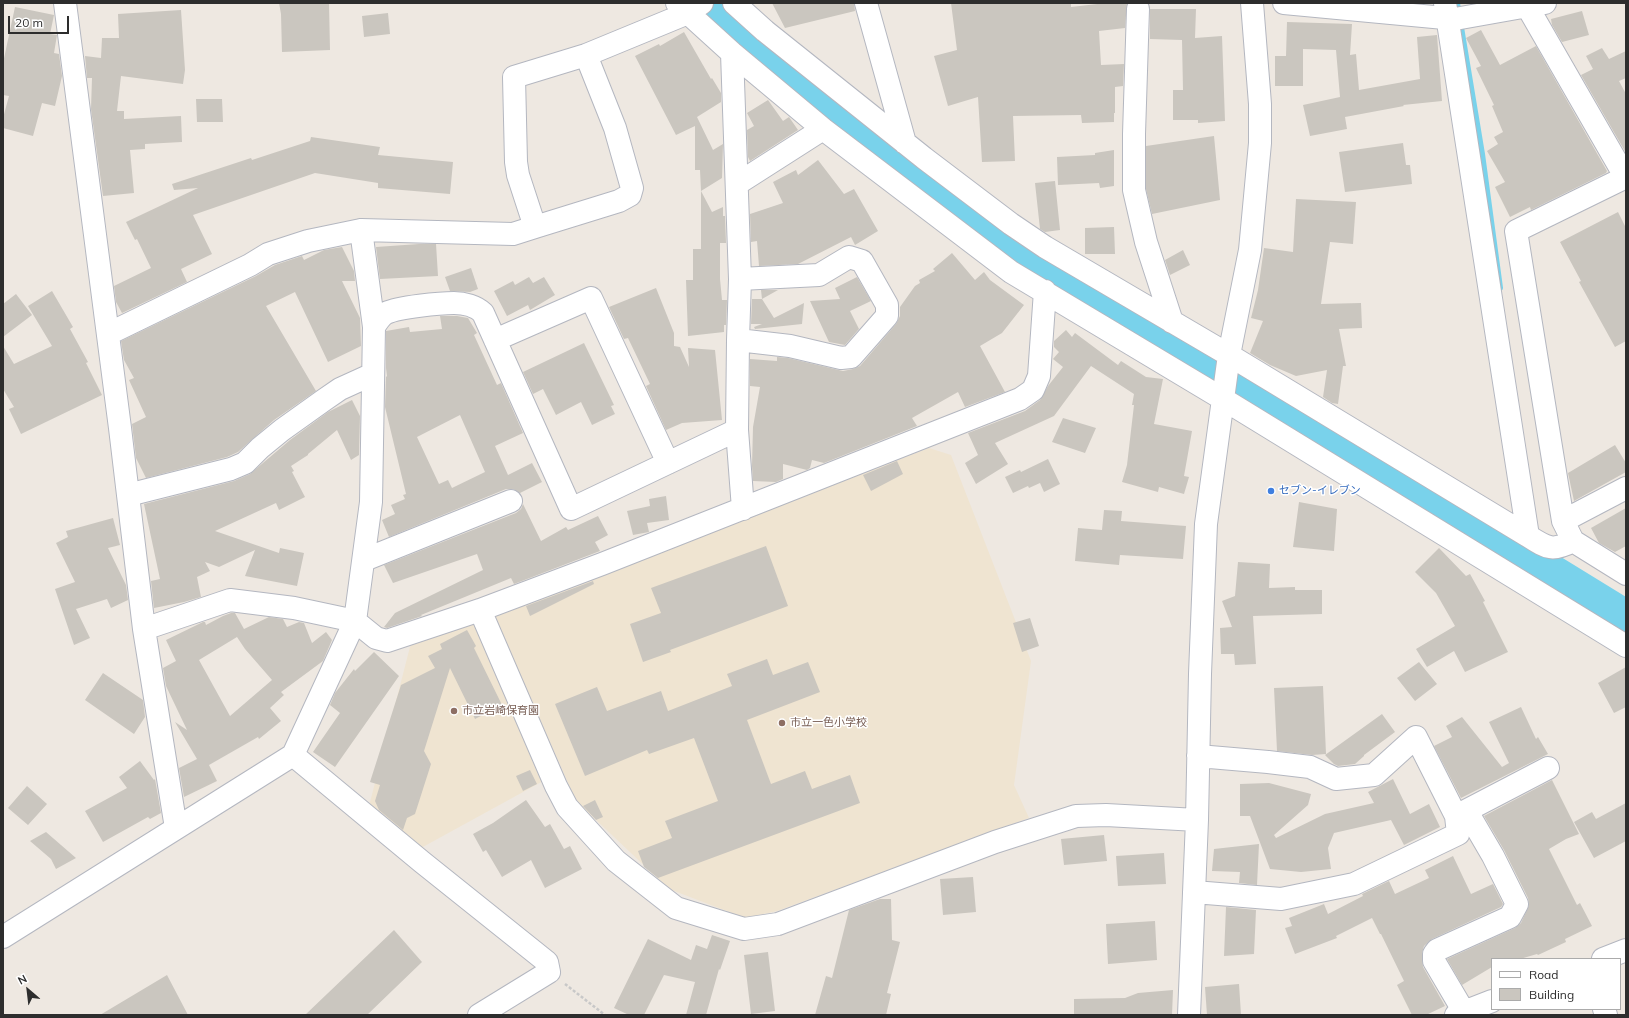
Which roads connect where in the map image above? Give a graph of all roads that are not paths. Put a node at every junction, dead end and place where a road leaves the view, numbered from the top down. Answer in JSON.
{"nodes":[{"id":1,"x":65,"y":3,"type":"edge"},
{"id":2,"x":734,"y":3,"type":"edge"},
{"id":3,"x":866,"y":3,"type":"edge"},
{"id":4,"x":1252,"y":3,"type":"edge"},
{"id":5,"x":1284,"y":3,"type":"edge"},
{"id":6,"x":1536,"y":5,"type":"edge"},
{"id":7,"x":691,"y":6,"type":"edge"},
{"id":8,"x":1138,"y":9,"type":"dead end"},
{"id":9,"x":1446,"y":10,"type":"edge"},
{"id":10,"x":732,"y":53,"type":"junction"},
{"id":11,"x":586,"y":55,"type":"junction"},
{"id":12,"x":823,"y":129,"type":"junction"},
{"id":13,"x":904,"y":142,"type":"junction"},
{"id":14,"x":1626,"y":177,"type":"edge"},
{"id":15,"x":737,"y":184,"type":"junction"},
{"id":16,"x":535,"y":227,"type":"junction"},
{"id":17,"x":361,"y":230,"type":"junction"},
{"id":18,"x":740,"y":279,"type":"junction"},
{"id":19,"x":1045,"y":291,"type":"junction"},
{"id":20,"x":1172,"y":322,"type":"junction"},
{"id":21,"x":374,"y":327,"type":"junction"},
{"id":22,"x":108,"y":334,"type":"junction"},
{"id":23,"x":495,"y":340,"type":"junction"},
{"id":24,"x":738,"y":340,"type":"junction"},
{"id":25,"x":1229,"y":355,"type":"junction"},
{"id":26,"x":373,"y":374,"type":"junction"},
{"id":27,"x":1223,"y":399,"type":"junction"},
{"id":28,"x":737,"y":430,"type":"junction"},
{"id":29,"x":668,"y":463,"type":"junction"},
{"id":30,"x":1626,"y":488,"type":"edge"},
{"id":31,"x":128,"y":495,"type":"junction"},
{"id":32,"x":511,"y":501,"type":"dead end"},
{"id":33,"x":743,"y":509,"type":"junction"},
{"id":34,"x":1563,"y":521,"type":"junction"},
{"id":35,"x":1536,"y":541,"type":"junction"},
{"id":36,"x":1573,"y":541,"type":"junction"},
{"id":37,"x":364,"y":560,"type":"junction"},
{"id":38,"x":1626,"y":574,"type":"edge"},
{"id":39,"x":480,"y":610,"type":"junction"},
{"id":40,"x":355,"y":622,"type":"junction"},
{"id":41,"x":144,"y":629,"type":"junction"},
{"id":42,"x":1626,"y":646,"type":"edge"},
{"id":43,"x":294,"y":755,"type":"junction"},
{"id":44,"x":1198,"y":756,"type":"junction"},
{"id":45,"x":1548,"y":768,"type":"dead end"},
{"id":46,"x":1456,"y":816,"type":"junction"},
{"id":47,"x":1197,"y":820,"type":"junction"},
{"id":48,"x":176,"y":828,"type":"junction"},
{"id":49,"x":1194,"y":892,"type":"junction"},
{"id":50,"x":3,"y":937,"type":"edge"},
{"id":51,"x":1626,"y":950,"type":"edge"},
{"id":52,"x":1606,"y":958,"type":"edge"},
{"id":53,"x":1491,"y":1001,"type":"edge"},
{"id":54,"x":1460,"y":1013,"type":"edge"},
{"id":55,"x":479,"y":1015,"type":"edge"},
{"id":56,"x":1189,"y":1015,"type":"edge"}],
"edges":[{"from":1,"to":22,"type":"street"},
{"from":2,"to":13,"type":"street"},
{"from":3,"to":13,"type":"street"},
{"from":4,"to":25,"type":"street"},
{"from":5,"to":9,"type":"street"},
{"from":6,"to":9,"type":"street"},
{"from":6,"to":14,"type":"street"},
{"from":7,"to":10,"type":"street"},
{"from":7,"to":11,"type":"street"},
{"from":8,"to":20,"type":"street"},
{"from":9,"to":35,"type":"street"},
{"from":10,"to":12,"type":"street"},
{"from":10,"to":15,"type":"street"},
{"from":11,"to":16,"type":"street"},
{"from":11,"to":16,"type":"street"},
{"from":12,"to":15,"type":"street"},
{"from":12,"to":19,"type":"street"},
{"from":13,"to":20,"type":"street"},
{"from":14,"to":34,"type":"street"},
{"from":15,"to":18,"type":"street"},
{"from":16,"to":17,"type":"street"},
{"from":17,"to":21,"type":"street"},
{"from":17,"to":22,"type":"street"},
{"from":18,"to":24,"type":"street"},
{"from":18,"to":24,"type":"street"},
{"from":19,"to":27,"type":"street"},
{"from":19,"to":33,"type":"street"},
{"from":20,"to":25,"type":"street"},
{"from":21,"to":23,"type":"street"},
{"from":21,"to":26,"type":"street"},
{"from":22,"to":31,"type":"street"},
{"from":23,"to":29,"type":"street"},
{"from":23,"to":29,"type":"street"},
{"from":24,"to":28,"type":"street"},
{"from":25,"to":27,"type":"street"},
{"from":25,"to":35,"type":"street"},
{"from":26,"to":31,"type":"street"},
{"from":26,"to":37,"type":"street"},
{"from":27,"to":42,"type":"street"},
{"from":27,"to":44,"type":"street"},
{"from":28,"to":29,"type":"street"},
{"from":28,"to":33,"type":"street"},
{"from":30,"to":34,"type":"street"},
{"from":31,"to":41,"type":"street"},
{"from":32,"to":37,"type":"street"},
{"from":33,"to":39,"type":"street"},
{"from":34,"to":36,"type":"street"},
{"from":35,"to":36,"type":"street"},
{"from":36,"to":38,"type":"street"},
{"from":37,"to":40,"type":"street"},
{"from":39,"to":40,"type":"street"},
{"from":39,"to":47,"type":"street"},
{"from":40,"to":41,"type":"street"},
{"from":40,"to":43,"type":"street"},
{"from":41,"to":48,"type":"street"},
{"from":43,"to":48,"type":"street"},
{"from":43,"to":55,"type":"street"},
{"from":44,"to":46,"type":"street"},
{"from":44,"to":47,"type":"street"},
{"from":45,"to":46,"type":"street"},
{"from":46,"to":49,"type":"street"},
{"from":46,"to":54,"type":"street"},
{"from":47,"to":49,"type":"street"},
{"from":48,"to":50,"type":"street"},
{"from":49,"to":56,"type":"street"},
{"from":51,"to":52,"type":"street"},
{"from":53,"to":54,"type":"street"}]}
